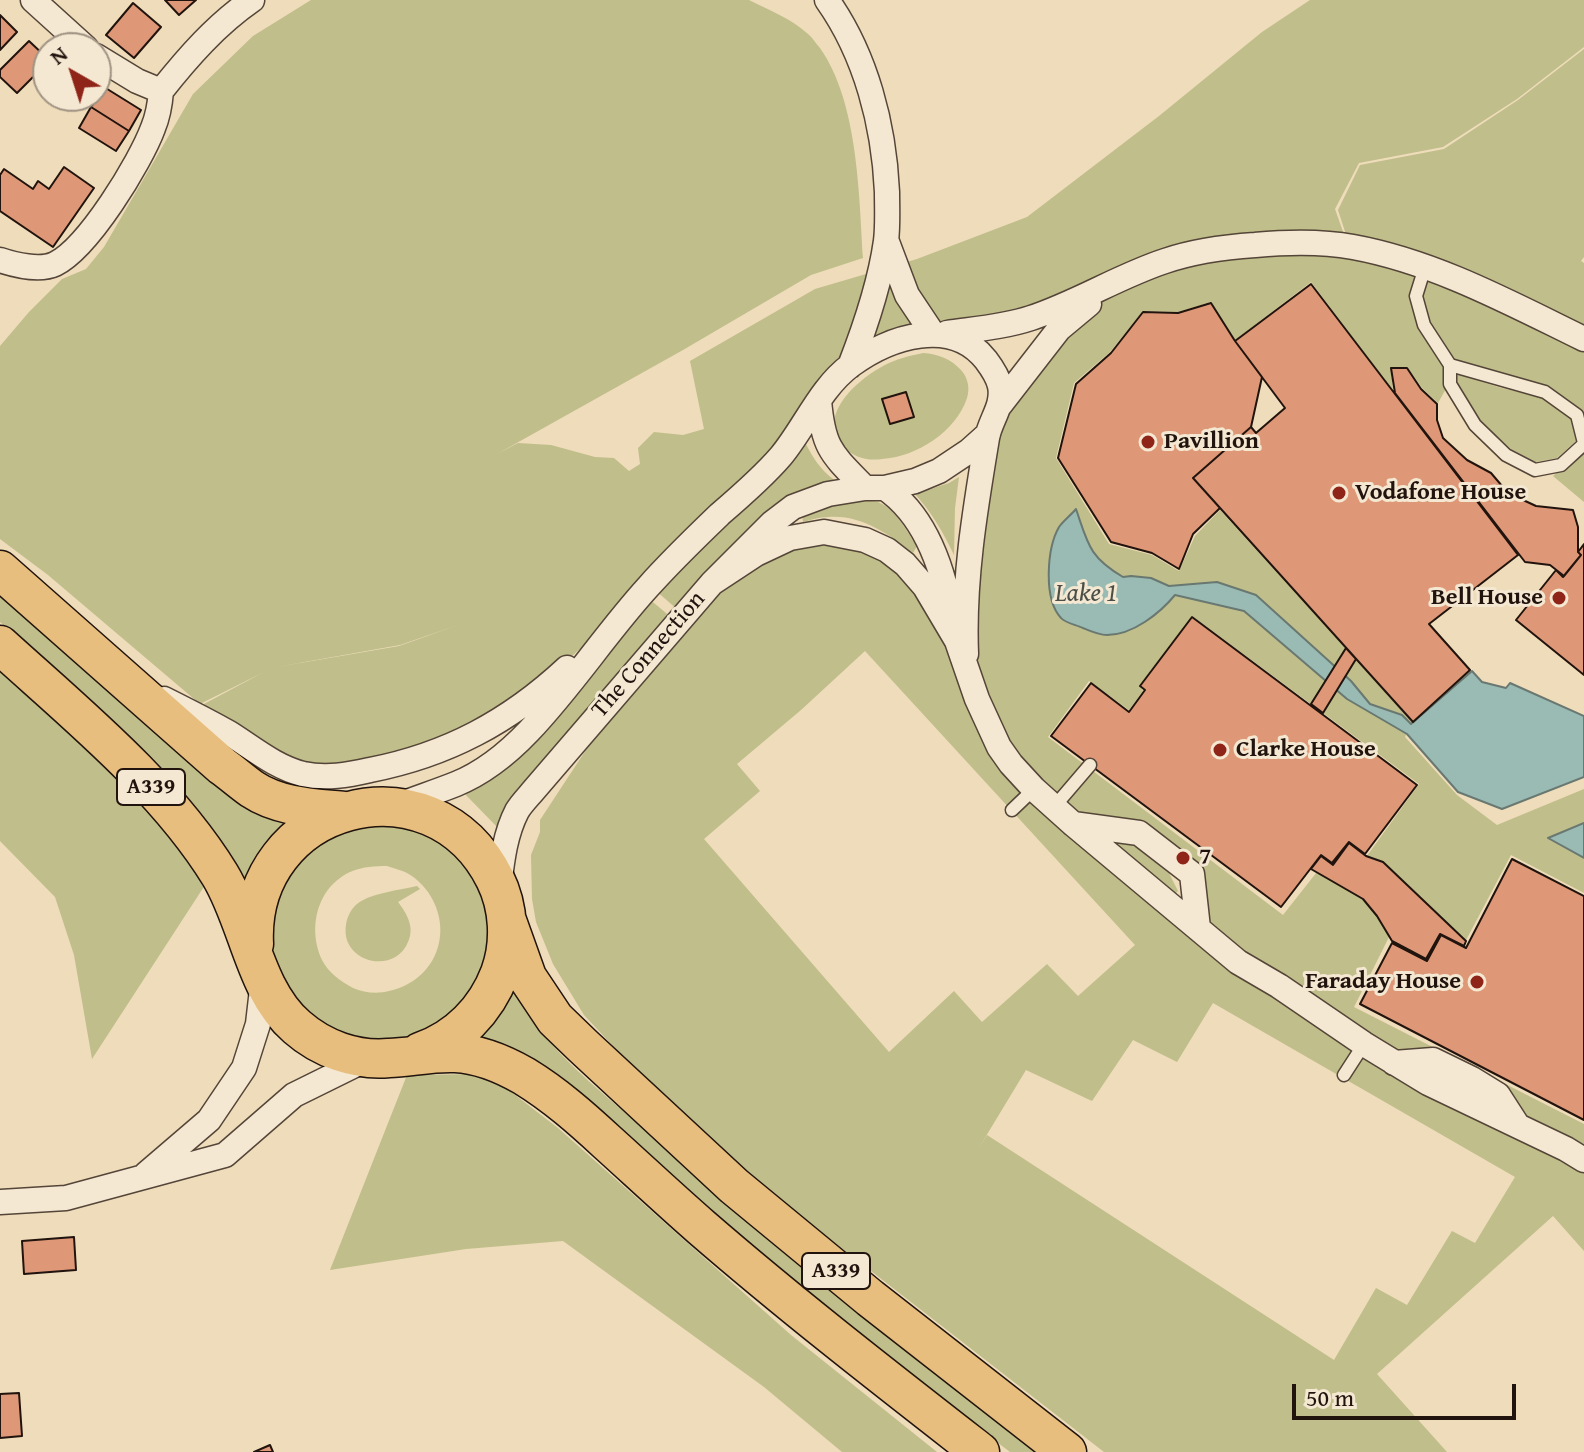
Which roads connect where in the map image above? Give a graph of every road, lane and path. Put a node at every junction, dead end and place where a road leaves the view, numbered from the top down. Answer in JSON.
{"nodes":[{"id":1,"x":33,"y":0,"type":"edge"},
{"id":2,"x":252,"y":0,"type":"edge"},
{"id":3,"x":827,"y":0,"type":"edge"},
{"id":4,"x":68,"y":32,"type":"edge"},
{"id":5,"x":112,"y":66,"type":"edge"},
{"id":6,"x":161,"y":91,"type":"junction"},
{"id":7,"x":887,"y":239,"type":"junction"},
{"id":8,"x":0,"y":260,"type":"edge"},
{"id":9,"x":1425,"y":267,"type":"junction"},
{"id":10,"x":1123,"y":279,"type":"junction"},
{"id":11,"x":937,"y":334,"type":"junction"},
{"id":12,"x":1584,"y":339,"type":"edge"},
{"id":13,"x":1450,"y":365,"type":"junction"},
{"id":14,"x":850,"y":366,"type":"junction"},
{"id":15,"x":819,"y":400,"type":"junction"},
{"id":16,"x":1000,"y":405,"type":"junction"},
{"id":17,"x":988,"y":434,"type":"junction"},
{"id":18,"x":1584,"y":443,"type":"edge"},
{"id":19,"x":875,"y":488,"type":"junction"},
{"id":20,"x":0,"y":570,"type":"edge"},
{"id":21,"x":712,"y":583,"type":"junction"},
{"id":22,"x":616,"y":624,"type":"junction"},
{"id":23,"x":957,"y":641,"type":"junction"},
{"id":24,"x":0,"y":645,"type":"edge"},
{"id":25,"x":967,"y":668,"type":"junction"},
{"id":26,"x":120,"y":675,"type":"junction"},
{"id":27,"x":1090,"y":765,"type":"dead end"},
{"id":28,"x":1034,"y":789,"type":"junction"},
{"id":29,"x":394,"y":807,"type":"junction"},
{"id":30,"x":1054,"y":807,"type":"junction"},
{"id":31,"x":1012,"y":810,"type":"dead end"},
{"id":32,"x":344,"y":811,"type":"junction"},
{"id":33,"x":1073,"y":824,"type":"junction"},
{"id":34,"x":503,"y":904,"type":"junction"},
{"id":35,"x":1198,"y":928,"type":"junction"},
{"id":36,"x":260,"y":972,"type":"junction"},
{"id":37,"x":1364,"y":1044,"type":"junction"},
{"id":38,"x":408,"y":1056,"type":"junction"},
{"id":39,"x":369,"y":1058,"type":"junction"},
{"id":40,"x":1344,"y":1075,"type":"dead end"},
{"id":41,"x":1584,"y":1160,"type":"edge"},
{"id":42,"x":141,"y":1179,"type":"junction"},
{"id":43,"x":0,"y":1202,"type":"edge"},
{"id":44,"x":980,"y":1452,"type":"edge"},
{"id":45,"x":1067,"y":1452,"type":"edge"}],
"edges":[{"from":1,"to":4,"type":"street"},
{"from":2,"to":6,"type":"street"},
{"from":3,"to":7,"type":"street"},
{"from":5,"to":6,"type":"street"},
{"from":6,"to":8,"type":"street"},
{"from":7,"to":11,"type":"street"},
{"from":7,"to":14,"type":"street"},
{"from":9,"to":10,"type":"street"},
{"from":9,"to":12,"type":"street"},
{"from":9,"to":13,"type":"lane"},
{"from":10,"to":11,"type":"street"},
{"from":10,"to":16,"type":"street"},
{"from":11,"to":14,"type":"street"},
{"from":11,"to":16,"type":"street"},
{"from":13,"to":18,"type":"lane"},
{"from":13,"to":18,"type":"lane"},
{"from":14,"to":15,"type":"street"},
{"from":15,"to":19,"type":"street"},
{"from":15,"to":22,"type":"street","name":"The Connection"},
{"from":16,"to":17,"type":"street"},
{"from":17,"to":19,"type":"street"},
{"from":17,"to":25,"type":"street"},
{"from":19,"to":21,"type":"street","name":"The Connection"},
{"from":19,"to":23,"type":"street"},
{"from":20,"to":26,"type":"highway","number":"A339"},
{"from":21,"to":23,"type":"street"},
{"from":21,"to":34,"type":"street","name":"The Connection"},
{"from":22,"to":26,"type":"street"},
{"from":22,"to":29,"type":"street"},
{"from":23,"to":25,"type":"street"},
{"from":24,"to":36,"type":"highway","number":"A339"},
{"from":25,"to":28,"type":"street"},
{"from":26,"to":32,"type":"highway","number":"A339"},
{"from":27,"to":30,"type":"lane"},
{"from":28,"to":30,"type":"street"},
{"from":28,"to":31,"type":"lane"},
{"from":29,"to":32,"type":"highway"},
{"from":29,"to":34,"type":"highway"},
{"from":30,"to":33,"type":"street"},
{"from":32,"to":36,"type":"highway"},
{"from":33,"to":35,"type":"street"},
{"from":33,"to":35,"type":"street"},
{"from":34,"to":38,"type":"highway"},
{"from":34,"to":45,"type":"highway","number":"A339"},
{"from":35,"to":37,"type":"street"},
{"from":36,"to":39,"type":"highway"},
{"from":36,"to":42,"type":"street"},
{"from":37,"to":40,"type":"lane"},
{"from":37,"to":41,"type":"street"},
{"from":38,"to":39,"type":"highway"},
{"from":38,"to":44,"type":"highway","number":"A339"},
{"from":39,"to":42,"type":"street"},
{"from":42,"to":43,"type":"street"}]}
